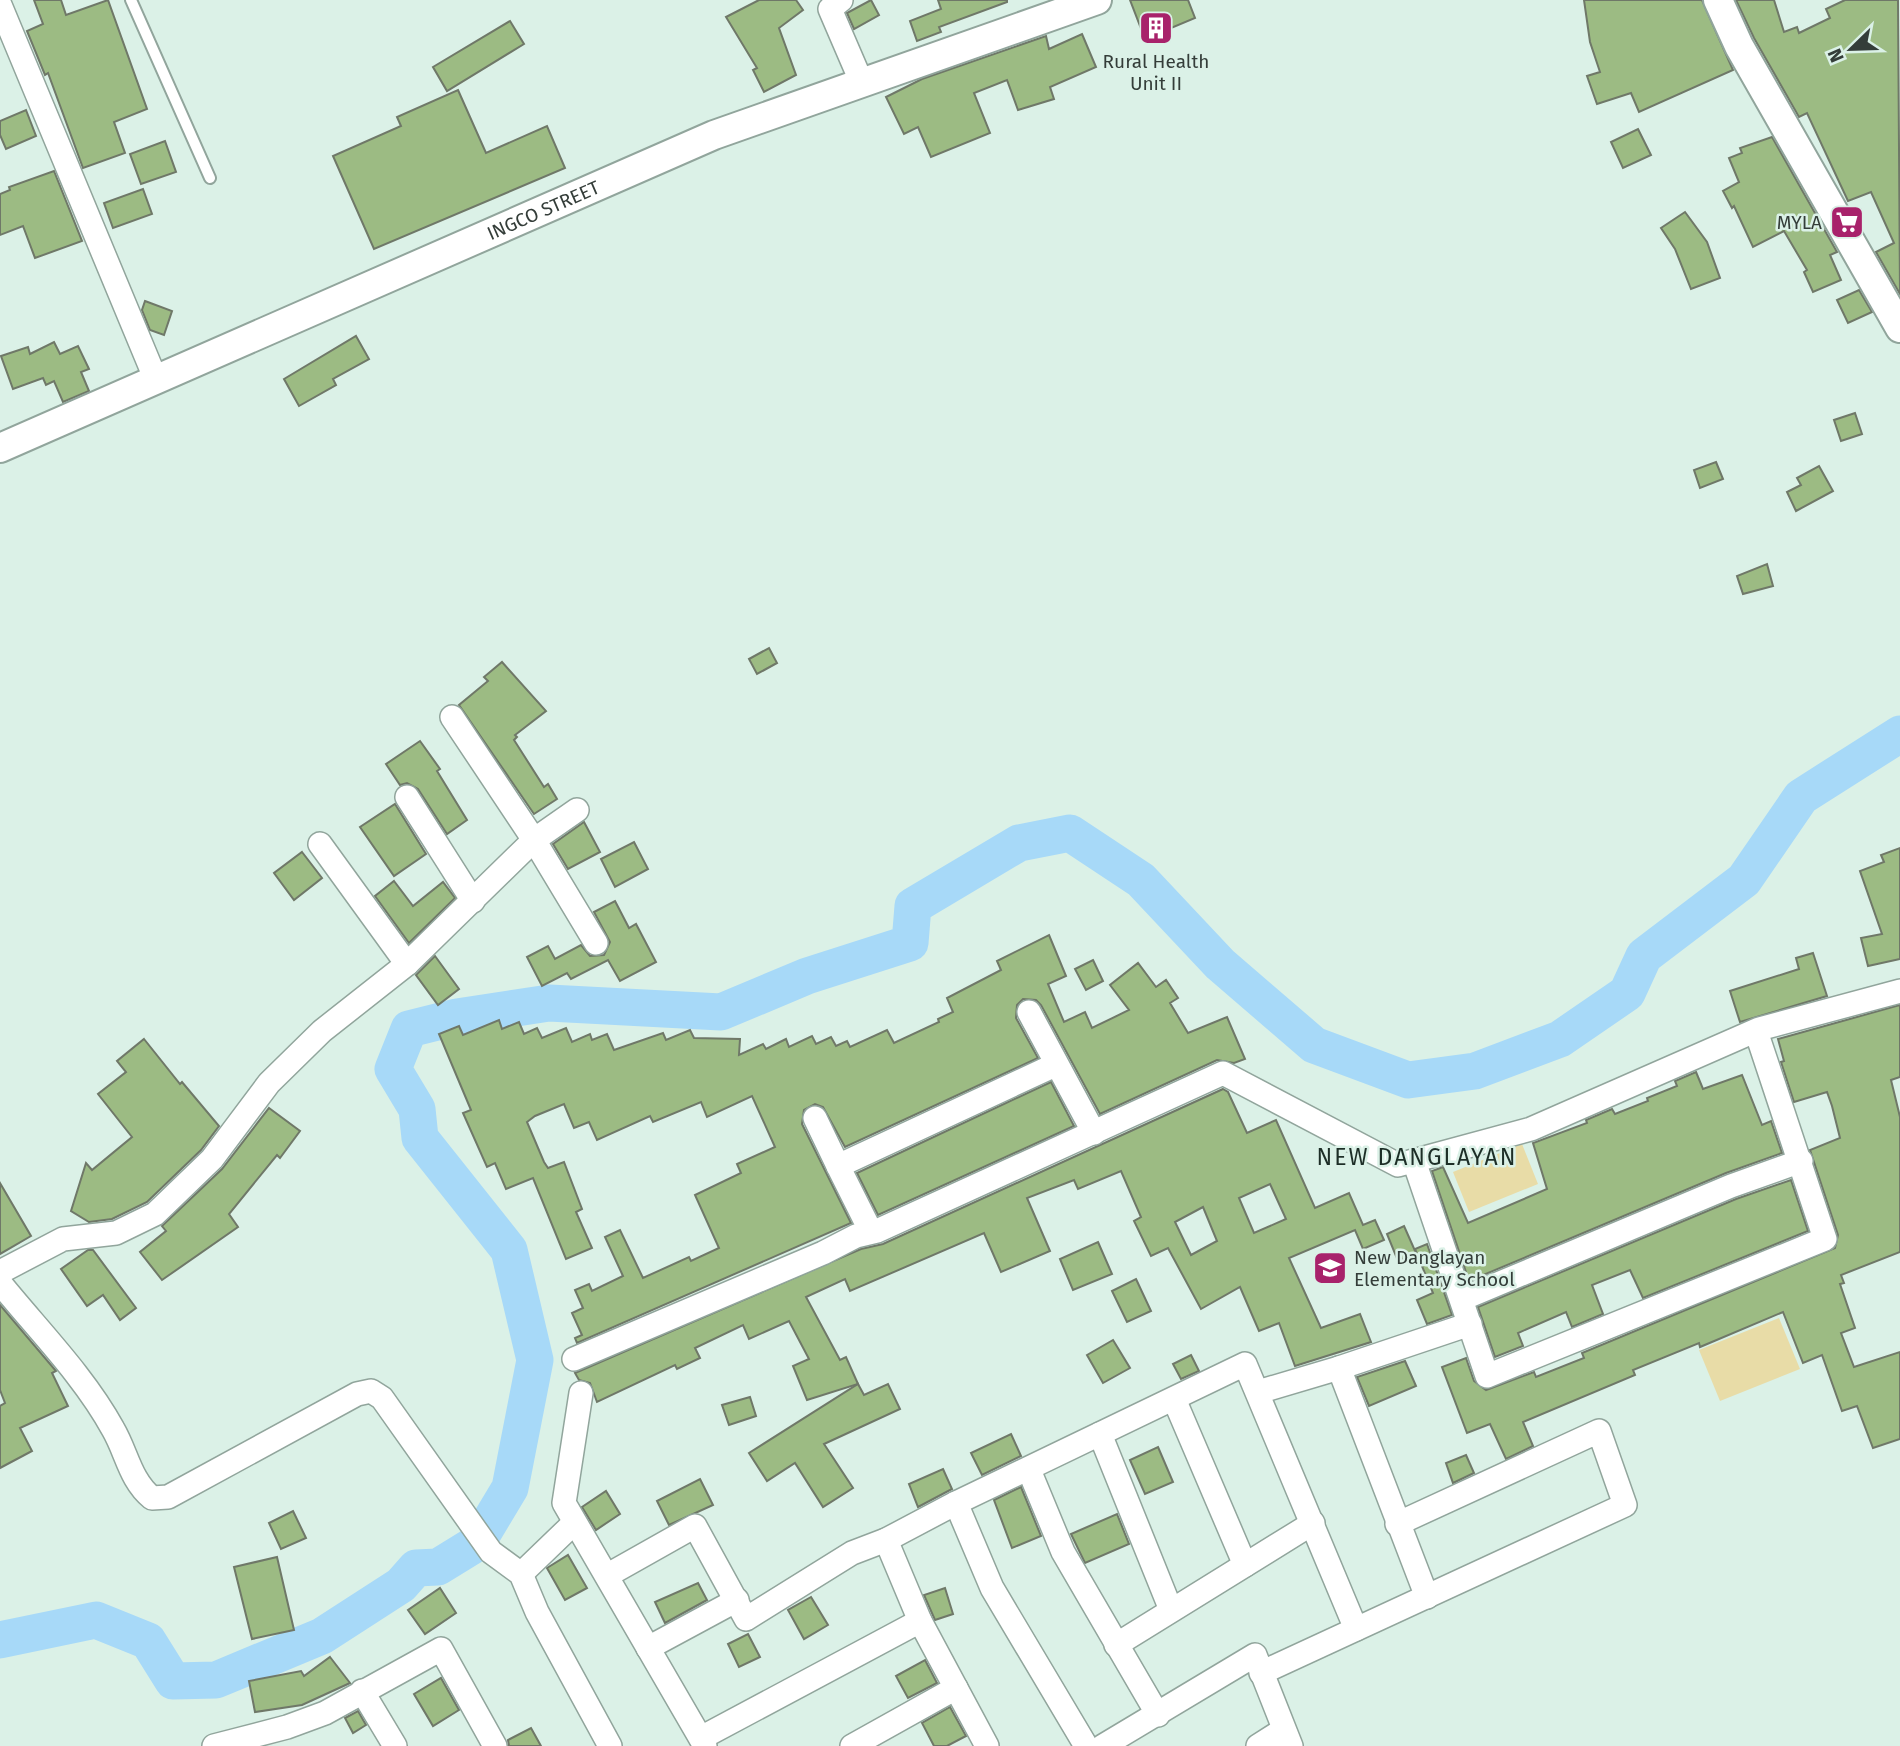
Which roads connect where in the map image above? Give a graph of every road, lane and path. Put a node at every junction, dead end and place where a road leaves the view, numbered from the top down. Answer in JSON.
{"nodes":[{"id":1,"x":131,"y":0,"type":"edge"},
{"id":2,"x":841,"y":0,"type":"edge"},
{"id":3,"x":1097,"y":0,"type":"edge"},
{"id":4,"x":1718,"y":0,"type":"edge"},
{"id":5,"x":0,"y":5,"type":"edge"},
{"id":6,"x":861,"y":81,"type":"junction"},
{"id":7,"x":210,"y":178,"type":"dead end"},
{"id":8,"x":1900,"y":328,"type":"edge"},
{"id":9,"x":156,"y":380,"type":"junction"},
{"id":10,"x":0,"y":448,"type":"edge"},
{"id":11,"x":452,"y":718,"type":"dead end"},
{"id":12,"x":407,"y":797,"type":"dead end"},
{"id":13,"x":577,"y":810,"type":"dead end"},
{"id":14,"x":534,"y":840,"type":"junction"},
{"id":15,"x":320,"y":844,"type":"dead end"},
{"id":16,"x":473,"y":901,"type":"junction"},
{"id":17,"x":596,"y":943,"type":"dead end"},
{"id":18,"x":407,"y":964,"type":"junction"},
{"id":19,"x":1900,"y":991,"type":"edge"},
{"id":20,"x":1029,"y":1012,"type":"dead end"},
{"id":21,"x":1756,"y":1031,"type":"junction"},
{"id":22,"x":1055,"y":1065,"type":"junction"},
{"id":23,"x":815,"y":1118,"type":"dead end"},
{"id":24,"x":1094,"y":1133,"type":"junction"},
{"id":25,"x":1414,"y":1161,"type":"junction"},
{"id":26,"x":1801,"y":1161,"type":"junction"},
{"id":27,"x":838,"y":1166,"type":"junction"},
{"id":28,"x":870,"y":1230,"type":"junction"},
{"id":29,"x":0,"y":1272,"type":"edge"},
{"id":30,"x":0,"y":1283,"type":"edge"},
{"id":31,"x":1462,"y":1299,"type":"junction"},
{"id":32,"x":1470,"y":1324,"type":"junction"},
{"id":33,"x":575,"y":1359,"type":"dead end"},
{"id":34,"x":1339,"y":1368,"type":"junction"},
{"id":35,"x":1258,"y":1392,"type":"junction"},
{"id":36,"x":581,"y":1393,"type":"dead end"},
{"id":37,"x":1174,"y":1399,"type":"junction"},
{"id":38,"x":1100,"y":1434,"type":"junction"},
{"id":39,"x":1028,"y":1470,"type":"junction"},
{"id":40,"x":956,"y":1503,"type":"junction"},
{"id":41,"x":1313,"y":1523,"type":"junction"},
{"id":42,"x":573,"y":1524,"type":"junction"},
{"id":43,"x":1397,"y":1524,"type":"junction"},
{"id":44,"x":886,"y":1541,"type":"junction"},
{"id":45,"x":1245,"y":1565,"type":"junction"},
{"id":46,"x":521,"y":1574,"type":"junction"},
{"id":47,"x":608,"y":1575,"type":"junction"},
{"id":48,"x":1427,"y":1597,"type":"junction"},
{"id":49,"x":737,"y":1600,"type":"junction"},
{"id":50,"x":1171,"y":1610,"type":"junction"},
{"id":51,"x":920,"y":1621,"type":"junction"},
{"id":52,"x":1356,"y":1629,"type":"junction"},
{"id":53,"x":1116,"y":1645,"type":"junction"},
{"id":54,"x":648,"y":1648,"type":"junction"},
{"id":55,"x":1261,"y":1673,"type":"junction"},
{"id":56,"x":956,"y":1688,"type":"junction"},
{"id":57,"x":362,"y":1691,"type":"junction"},
{"id":58,"x":1158,"y":1715,"type":"junction"},
{"id":59,"x":292,"y":1737,"type":"edge"},
{"id":60,"x":1287,"y":1738,"type":"edge"},
{"id":61,"x":880,"y":1739,"type":"edge"},
{"id":62,"x":703,"y":1742,"type":"edge"},
{"id":63,"x":214,"y":1746,"type":"edge"},
{"id":64,"x":395,"y":1746,"type":"edge"},
{"id":65,"x":495,"y":1746,"type":"edge"},
{"id":66,"x":610,"y":1746,"type":"edge"},
{"id":67,"x":852,"y":1746,"type":"edge"},
{"id":68,"x":987,"y":1746,"type":"edge"},
{"id":69,"x":1086,"y":1746,"type":"edge"},
{"id":70,"x":1103,"y":1746,"type":"edge"},
{"id":71,"x":1258,"y":1746,"type":"edge"}],
"edges":[{"from":1,"to":7,"type":"lane"},
{"from":2,"to":6,"type":"street"},
{"from":3,"to":6,"type":"street","name":"INGCO STREET"},
{"from":4,"to":8,"type":"street"},
{"from":5,"to":9,"type":"street"},
{"from":6,"to":9,"type":"street","name":"INGCO STREET"},
{"from":9,"to":10,"type":"street","name":"INGCO STREET"},
{"from":11,"to":14,"type":"street"},
{"from":12,"to":16,"type":"street"},
{"from":13,"to":14,"type":"street"},
{"from":14,"to":16,"type":"street"},
{"from":14,"to":17,"type":"street"},
{"from":15,"to":18,"type":"street"},
{"from":16,"to":18,"type":"street"},
{"from":18,"to":29,"type":"street"},
{"from":19,"to":21,"type":"street"},
{"from":20,"to":22,"type":"street"},
{"from":21,"to":25,"type":"street"},
{"from":21,"to":26,"type":"street"},
{"from":22,"to":24,"type":"street"},
{"from":22,"to":27,"type":"street"},
{"from":23,"to":27,"type":"street"},
{"from":24,"to":25,"type":"street"},
{"from":24,"to":28,"type":"street"},
{"from":25,"to":31,"type":"street"},
{"from":26,"to":31,"type":"street"},
{"from":26,"to":32,"type":"street"},
{"from":27,"to":28,"type":"street"},
{"from":28,"to":33,"type":"street"},
{"from":30,"to":46,"type":"street"},
{"from":31,"to":32,"type":"street"},
{"from":32,"to":34,"type":"street"},
{"from":34,"to":35,"type":"street"},
{"from":34,"to":43,"type":"street"},
{"from":35,"to":37,"type":"street"},
{"from":35,"to":41,"type":"street"},
{"from":36,"to":42,"type":"street"},
{"from":37,"to":38,"type":"street"},
{"from":37,"to":45,"type":"street"},
{"from":38,"to":39,"type":"street"},
{"from":38,"to":50,"type":"street"},
{"from":39,"to":40,"type":"street"},
{"from":39,"to":53,"type":"street"},
{"from":40,"to":44,"type":"street"},
{"from":40,"to":69,"type":"street"},
{"from":41,"to":45,"type":"street"},
{"from":41,"to":52,"type":"street"},
{"from":42,"to":46,"type":"street"},
{"from":42,"to":47,"type":"street"},
{"from":43,"to":48,"type":"street"},
{"from":43,"to":48,"type":"street"},
{"from":44,"to":49,"type":"street"},
{"from":44,"to":51,"type":"street"},
{"from":45,"to":50,"type":"street"},
{"from":46,"to":66,"type":"street"},
{"from":47,"to":49,"type":"street"},
{"from":47,"to":54,"type":"street"},
{"from":48,"to":52,"type":"street"},
{"from":49,"to":54,"type":"street"},
{"from":50,"to":53,"type":"street"},
{"from":51,"to":56,"type":"street"},
{"from":51,"to":62,"type":"street"},
{"from":52,"to":55,"type":"street"},
{"from":53,"to":58,"type":"street"},
{"from":54,"to":62,"type":"street"},
{"from":55,"to":58,"type":"street"},
{"from":55,"to":60,"type":"street"},
{"from":56,"to":61,"type":"street"},
{"from":56,"to":68,"type":"street"},
{"from":57,"to":59,"type":"street"},
{"from":57,"to":64,"type":"street"},
{"from":57,"to":65,"type":"street"},
{"from":58,"to":70,"type":"street"},
{"from":59,"to":63,"type":"street"},
{"from":60,"to":71,"type":"street"},
{"from":61,"to":67,"type":"street"}]}
